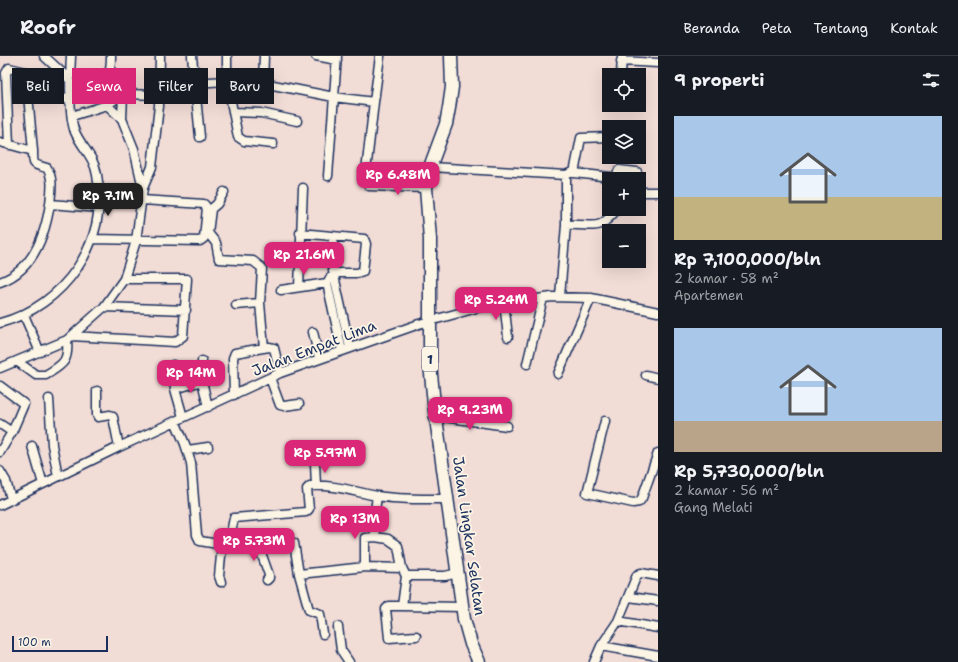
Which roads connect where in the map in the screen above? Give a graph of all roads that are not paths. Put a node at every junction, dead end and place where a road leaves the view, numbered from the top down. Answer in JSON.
{"nodes":[{"id":1,"x":44,"y":56,"type":"edge"},
{"id":2,"x":71,"y":56,"type":"edge"},
{"id":3,"x":111,"y":56,"type":"edge"},
{"id":4,"x":160,"y":56,"type":"edge"},
{"id":5,"x":192,"y":56,"type":"edge"},
{"id":6,"x":226,"y":56,"type":"edge"},
{"id":7,"x":264,"y":56,"type":"edge"},
{"id":8,"x":316,"y":56,"type":"edge"},
{"id":9,"x":380,"y":56,"type":"edge"},
{"id":10,"x":451,"y":56,"type":"edge"},
{"id":11,"x":337,"y":58,"type":"edge"},
{"id":12,"x":622,"y":58,"type":"edge"},
{"id":13,"x":658,"y":63,"type":"edge"},
{"id":14,"x":12,"y":68,"type":"edge"},
{"id":15,"x":160,"y":68,"type":"edge"},
{"id":16,"x":193,"y":68,"type":"edge"},
{"id":17,"x":226,"y":68,"type":"edge"},
{"id":18,"x":264,"y":68,"type":"edge"},
{"id":19,"x":621,"y":68,"type":"edge"},
{"id":20,"x":70,"y":80,"type":"junction"},
{"id":21,"x":274,"y":85,"type":"edge"},
{"id":22,"x":71,"y":92,"type":"junction"},
{"id":23,"x":64,"y":97,"type":"edge"},
{"id":24,"x":334,"y":97,"type":"junction"},
{"id":25,"x":71,"y":102,"type":"junction"},
{"id":26,"x":374,"y":102,"type":"junction"},
{"id":27,"x":29,"y":104,"type":"edge"},
{"id":28,"x":107,"y":104,"type":"joint"},
{"id":29,"x":123,"y":104,"type":"edge"},
{"id":30,"x":159,"y":104,"type":"edge"},
{"id":31,"x":196,"y":104,"type":"edge"},
{"id":32,"x":232,"y":104,"type":"edge"},
{"id":33,"x":234,"y":112,"type":"junction"},
{"id":34,"x":72,"y":116,"type":"junction"},
{"id":35,"x":122,"y":119,"type":"junction"},
{"id":36,"x":297,"y":121,"type":"dead end"},
{"id":37,"x":200,"y":137,"type":"dead end"},
{"id":38,"x":602,"y":137,"type":"edge"},
{"id":39,"x":0,"y":142,"type":"edge"},
{"id":40,"x":273,"y":144,"type":"dead end"},
{"id":41,"x":9,"y":145,"type":"junction"},
{"id":42,"x":33,"y":151,"type":"junction"},
{"id":43,"x":152,"y":167,"type":"junction"},
{"id":44,"x":430,"y":167,"type":"junction"},
{"id":45,"x":138,"y":168,"type":"junction"},
{"id":46,"x":618,"y":172,"type":"edge"},
{"id":47,"x":637,"y":172,"type":"dead end"},
{"id":48,"x":574,"y":173,"type":"junction"},
{"id":49,"x":566,"y":175,"type":"junction"},
{"id":50,"x":328,"y":176,"type":"dead end"},
{"id":51,"x":602,"y":176,"type":"edge"},
{"id":52,"x":143,"y":188,"type":"junction"},
{"id":53,"x":303,"y":188,"type":"dead end"},
{"id":54,"x":426,"y":188,"type":"junction"},
{"id":55,"x":224,"y":192,"type":"dead end"},
{"id":56,"x":646,"y":192,"type":"edge"},
{"id":57,"x":657,"y":192,"type":"dead end"},
{"id":58,"x":142,"y":200,"type":"junction"},
{"id":59,"x":50,"y":204,"type":"junction"},
{"id":60,"x":100,"y":208,"type":"junction"},
{"id":61,"x":612,"y":216,"type":"edge"},
{"id":62,"x":566,"y":225,"type":"junction"},
{"id":63,"x":300,"y":233,"type":"junction"},
{"id":64,"x":333,"y":236,"type":"junction"},
{"id":65,"x":92,"y":239,"type":"junction"},
{"id":66,"x":136,"y":241,"type":"junction"},
{"id":67,"x":334,"y":273,"type":"junction"},
{"id":68,"x":124,"y":278,"type":"junction"},
{"id":69,"x":0,"y":282,"type":"edge"},
{"id":70,"x":327,"y":283,"type":"junction"},
{"id":71,"x":299,"y":287,"type":"junction"},
{"id":72,"x":281,"y":290,"type":"dead end"},
{"id":73,"x":560,"y":296,"type":"junction"},
{"id":74,"x":543,"y":298,"type":"junction"},
{"id":75,"x":591,"y":298,"type":"junction"},
{"id":76,"x":504,"y":302,"type":"junction"},
{"id":77,"x":260,"y":303,"type":"junction"},
{"id":78,"x":236,"y":306,"type":"dead end"},
{"id":79,"x":104,"y":307,"type":"junction"},
{"id":80,"x":186,"y":310,"type":"junction"},
{"id":81,"x":658,"y":312,"type":"edge"},
{"id":82,"x":24,"y":315,"type":"junction"},
{"id":83,"x":430,"y":320,"type":"junction"},
{"id":84,"x":0,"y":323,"type":"edge"},
{"id":85,"x":313,"y":332,"type":"dead end"},
{"id":86,"x":508,"y":337,"type":"dead end"},
{"id":87,"x":70,"y":338,"type":"junction"},
{"id":88,"x":264,"y":348,"type":"junction"},
{"id":89,"x":346,"y":349,"type":"junction"},
{"id":90,"x":40,"y":352,"type":"junction"},
{"id":91,"x":319,"y":358,"type":"junction"},
{"id":92,"x":202,"y":361,"type":"dead end"},
{"id":93,"x":18,"y":362,"type":"junction"},
{"id":94,"x":527,"y":364,"type":"dead end"},
{"id":95,"x":173,"y":365,"type":"dead end"},
{"id":96,"x":0,"y":368,"type":"edge"},
{"id":97,"x":280,"y":373,"type":"junction"},
{"id":98,"x":558,"y":374,"type":"dead end"},
{"id":99,"x":646,"y":375,"type":"dead end"},
{"id":100,"x":270,"y":378,"type":"junction"},
{"id":101,"x":658,"y":378,"type":"edge"},
{"id":102,"x":202,"y":381,"type":"junction"},
{"id":103,"x":0,"y":386,"type":"edge"},
{"id":104,"x":175,"y":389,"type":"junction"},
{"id":105,"x":96,"y":391,"type":"dead end"},
{"id":106,"x":234,"y":395,"type":"junction"},
{"id":107,"x":49,"y":399,"type":"dead end"},
{"id":108,"x":299,"y":404,"type":"dead end"},
{"id":109,"x":208,"y":407,"type":"junction"},
{"id":110,"x":436,"y":416,"type":"junction"},
{"id":111,"x":183,"y":417,"type":"junction"},
{"id":112,"x":175,"y":421,"type":"junction"},
{"id":113,"x":605,"y":421,"type":"dead end"},
{"id":114,"x":0,"y":424,"type":"edge"},
{"id":115,"x":507,"y":426,"type":"dead end"},
{"id":116,"x":12,"y":432,"type":"junction"},
{"id":117,"x":32,"y":446,"type":"dead end"},
{"id":118,"x":119,"y":447,"type":"junction"},
{"id":119,"x":208,"y":447,"type":"dead end"},
{"id":120,"x":188,"y":450,"type":"junction"},
{"id":121,"x":0,"y":452,"type":"edge"},
{"id":122,"x":658,"y":453,"type":"edge"},
{"id":123,"x":315,"y":463,"type":"dead end"},
{"id":124,"x":0,"y":471,"type":"edge"},
{"id":125,"x":58,"y":476,"type":"junction"},
{"id":126,"x":43,"y":484,"type":"junction"},
{"id":127,"x":316,"y":486,"type":"junction"},
{"id":128,"x":377,"y":496,"type":"junction"},
{"id":129,"x":11,"y":499,"type":"junction"},
{"id":130,"x":448,"y":499,"type":"junction"},
{"id":131,"x":0,"y":504,"type":"edge"},
{"id":132,"x":374,"y":537,"type":"junction"},
{"id":133,"x":225,"y":546,"type":"junction"},
{"id":134,"x":259,"y":546,"type":"junction"},
{"id":135,"x":365,"y":567,"type":"junction"},
{"id":136,"x":402,"y":568,"type":"junction"},
{"id":137,"x":458,"y":573,"type":"junction"},
{"id":138,"x":299,"y":574,"type":"junction"},
{"id":139,"x":406,"y":576,"type":"junction"},
{"id":140,"x":658,"y":576,"type":"edge"},
{"id":141,"x":267,"y":580,"type":"dead end"},
{"id":142,"x":221,"y":582,"type":"dead end"},
{"id":143,"x":629,"y":597,"type":"junction"},
{"id":144,"x":658,"y":601,"type":"edge"},
{"id":145,"x":402,"y":606,"type":"junction"},
{"id":146,"x":463,"y":606,"type":"junction"},
{"id":147,"x":618,"y":621,"type":"junction"},
{"id":148,"x":338,"y":627,"type":"dead end"},
{"id":149,"x":658,"y":628,"type":"edge"},
{"id":150,"x":323,"y":634,"type":"dead end"},
{"id":151,"x":416,"y":636,"type":"dead end"},
{"id":152,"x":601,"y":646,"type":"junction"},
{"id":153,"x":658,"y":656,"type":"edge"},
{"id":154,"x":349,"y":662,"type":"edge"},
{"id":155,"x":479,"y":662,"type":"edge"},
{"id":156,"x":594,"y":662,"type":"edge"}],
"edges":[{"from":1,"to":20,"type":"street"},
{"from":2,"to":20,"type":"street"},
{"from":3,"to":22,"type":"street"},
{"from":4,"to":15,"type":"street"},
{"from":5,"to":16,"type":"street"},
{"from":6,"to":17,"type":"street"},
{"from":7,"to":18,"type":"street"},
{"from":8,"to":11,"type":"street"},
{"from":9,"to":26,"type":"street"},
{"from":10,"to":44,"type":"highway","name":"Jalan Lingkar Selatan","number":"1"},
{"from":11,"to":24,"type":"street"},
{"from":12,"to":13,"type":"street"},
{"from":12,"to":19,"type":"street"},
{"from":14,"to":41,"type":"street"},
{"from":20,"to":22,"type":"street"},
{"from":21,"to":24,"type":"street"},
{"from":22,"to":25,"type":"street"},
{"from":23,"to":25,"type":"street"},
{"from":24,"to":26,"type":"street"},
{"from":24,"to":50,"type":"street"},
{"from":25,"to":34,"type":"street"},
{"from":26,"to":54,"type":"street"},
{"from":27,"to":42,"type":"street"},
{"from":28,"to":34,"type":"street"},
{"from":28,"to":35,"type":"street"},
{"from":29,"to":35,"type":"street"},
{"from":30,"to":43,"type":"street"},
{"from":31,"to":37,"type":"street"},
{"from":32,"to":33,"type":"street"},
{"from":33,"to":36,"type":"street"},
{"from":33,"to":40,"type":"street"},
{"from":34,"to":60,"type":"street"},
{"from":35,"to":45,"type":"street"},
{"from":38,"to":48,"type":"street"},
{"from":39,"to":41,"type":"street"},
{"from":41,"to":42,"type":"street"},
{"from":42,"to":59,"type":"street"},
{"from":43,"to":45,"type":"street"},
{"from":43,"to":52,"type":"street"},
{"from":44,"to":49,"type":"street"},
{"from":44,"to":54,"type":"highway","name":"Jalan Lingkar Selatan","number":"1"},
{"from":45,"to":52,"type":"street"},
{"from":46,"to":47,"type":"street"},
{"from":48,"to":49,"type":"street"},
{"from":48,"to":51,"type":"street"},
{"from":49,"to":62,"type":"street"},
{"from":52,"to":58,"type":"street"},
{"from":53,"to":63,"type":"street"},
{"from":54,"to":83,"type":"highway","name":"Jalan Lingkar Selatan","number":"1"},
{"from":55,"to":77,"type":"street"},
{"from":56,"to":57,"type":"street"},
{"from":58,"to":66,"type":"street"},
{"from":58,"to":66,"type":"street"},
{"from":59,"to":60,"type":"street"},
{"from":59,"to":69,"type":"street"},
{"from":60,"to":65,"type":"street"},
{"from":61,"to":62,"type":"street"},
{"from":62,"to":73,"type":"street"},
{"from":63,"to":64,"type":"street"},
{"from":63,"to":71,"type":"street"},
{"from":64,"to":67,"type":"street"},
{"from":64,"to":67,"type":"street"},
{"from":65,"to":66,"type":"street"},
{"from":65,"to":82,"type":"street"},
{"from":66,"to":68,"type":"street"},
{"from":67,"to":70,"type":"street"},
{"from":67,"to":89,"type":"street"},
{"from":68,"to":79,"type":"street"},
{"from":68,"to":80,"type":"street"},
{"from":70,"to":71,"type":"street"},
{"from":70,"to":89,"type":"street"},
{"from":71,"to":72,"type":"street"},
{"from":73,"to":74,"type":"street","name":"Jalan Empat Lima"},
{"from":73,"to":75,"type":"street","name":"Jalan Empat Lima"},
{"from":74,"to":76,"type":"street","name":"Jalan Empat Lima"},
{"from":74,"to":94,"type":"street"},
{"from":75,"to":81,"type":"street","name":"Jalan Empat Lima"},
{"from":75,"to":98,"type":"street"},
{"from":76,"to":83,"type":"street","name":"Jalan Empat Lima"},
{"from":76,"to":86,"type":"street"},
{"from":77,"to":78,"type":"street"},
{"from":77,"to":88,"type":"street"},
{"from":79,"to":80,"type":"street"},
{"from":79,"to":87,"type":"street"},
{"from":80,"to":87,"type":"street"},
{"from":82,"to":84,"type":"street"},
{"from":82,"to":90,"type":"street"},
{"from":83,"to":89,"type":"street","name":"Jalan Empat Lima"},
{"from":83,"to":110,"type":"highway","name":"Jalan Lingkar Selatan","number":"1"},
{"from":85,"to":91,"type":"street"},
{"from":87,"to":90,"type":"street"},
{"from":87,"to":93,"type":"street"},
{"from":88,"to":97,"type":"street"},
{"from":88,"to":106,"type":"street"},
{"from":89,"to":91,"type":"street","name":"Jalan Empat Lima"},
{"from":90,"to":93,"type":"street"},
{"from":91,"to":97,"type":"street","name":"Jalan Empat Lima"},
{"from":92,"to":102,"type":"street"},
{"from":93,"to":96,"type":"street"},
{"from":95,"to":104,"type":"street"},
{"from":97,"to":100,"type":"street","name":"Jalan Empat Lima"},
{"from":99,"to":101,"type":"street"},
{"from":100,"to":106,"type":"street","name":"Jalan Empat Lima"},
{"from":100,"to":108,"type":"street"},
{"from":102,"to":104,"type":"street"},
{"from":102,"to":109,"type":"street"},
{"from":103,"to":116,"type":"street"},
{"from":104,"to":111,"type":"street"},
{"from":105,"to":118,"type":"street"},
{"from":106,"to":109,"type":"street","name":"Jalan Empat Lima"},
{"from":107,"to":125,"type":"street"},
{"from":109,"to":111,"type":"street","name":"Jalan Empat Lima"},
{"from":110,"to":115,"type":"street"},
{"from":110,"to":130,"type":"highway","name":"Jalan Lingkar Selatan","number":"1"},
{"from":111,"to":112,"type":"street","name":"Jalan Empat Lima"},
{"from":112,"to":118,"type":"street","name":"Jalan Empat Lima"},
{"from":112,"to":120,"type":"street"},
{"from":113,"to":122,"type":"street"},
{"from":114,"to":116,"type":"street"},
{"from":116,"to":121,"type":"street"},
{"from":117,"to":126,"type":"street"},
{"from":118,"to":125,"type":"street","name":"Jalan Empat Lima"},
{"from":119,"to":120,"type":"street"},
{"from":120,"to":133,"type":"street"},
{"from":123,"to":127,"type":"street"},
{"from":124,"to":129,"type":"street"},
{"from":125,"to":126,"type":"street","name":"Jalan Empat Lima"},
{"from":126,"to":129,"type":"street","name":"Jalan Empat Lima"},
{"from":127,"to":128,"type":"street"},
{"from":127,"to":133,"type":"street"},
{"from":128,"to":130,"type":"street"},
{"from":128,"to":132,"type":"street"},
{"from":129,"to":131,"type":"street","name":"Jalan Empat Lima"},
{"from":130,"to":137,"type":"highway","name":"Jalan Lingkar Selatan","number":"1"},
{"from":132,"to":135,"type":"street"},
{"from":132,"to":136,"type":"street"},
{"from":133,"to":134,"type":"street"},
{"from":133,"to":142,"type":"street"},
{"from":134,"to":138,"type":"street"},
{"from":134,"to":141,"type":"street"},
{"from":135,"to":136,"type":"street"},
{"from":135,"to":138,"type":"street"},
{"from":136,"to":139,"type":"street"},
{"from":137,"to":139,"type":"street"},
{"from":137,"to":146,"type":"highway","name":"Jalan Lingkar Selatan","number":"1"},
{"from":138,"to":150,"type":"street"},
{"from":139,"to":145,"type":"street"},
{"from":140,"to":143,"type":"street"},
{"from":143,"to":144,"type":"street"},
{"from":143,"to":147,"type":"street"},
{"from":145,"to":146,"type":"street"},
{"from":145,"to":151,"type":"street"},
{"from":146,"to":155,"type":"highway","name":"Jalan Lingkar Selatan","number":"1"},
{"from":147,"to":149,"type":"street"},
{"from":147,"to":152,"type":"street"},
{"from":148,"to":154,"type":"street"},
{"from":152,"to":153,"type":"street"},
{"from":152,"to":156,"type":"street"}]}
